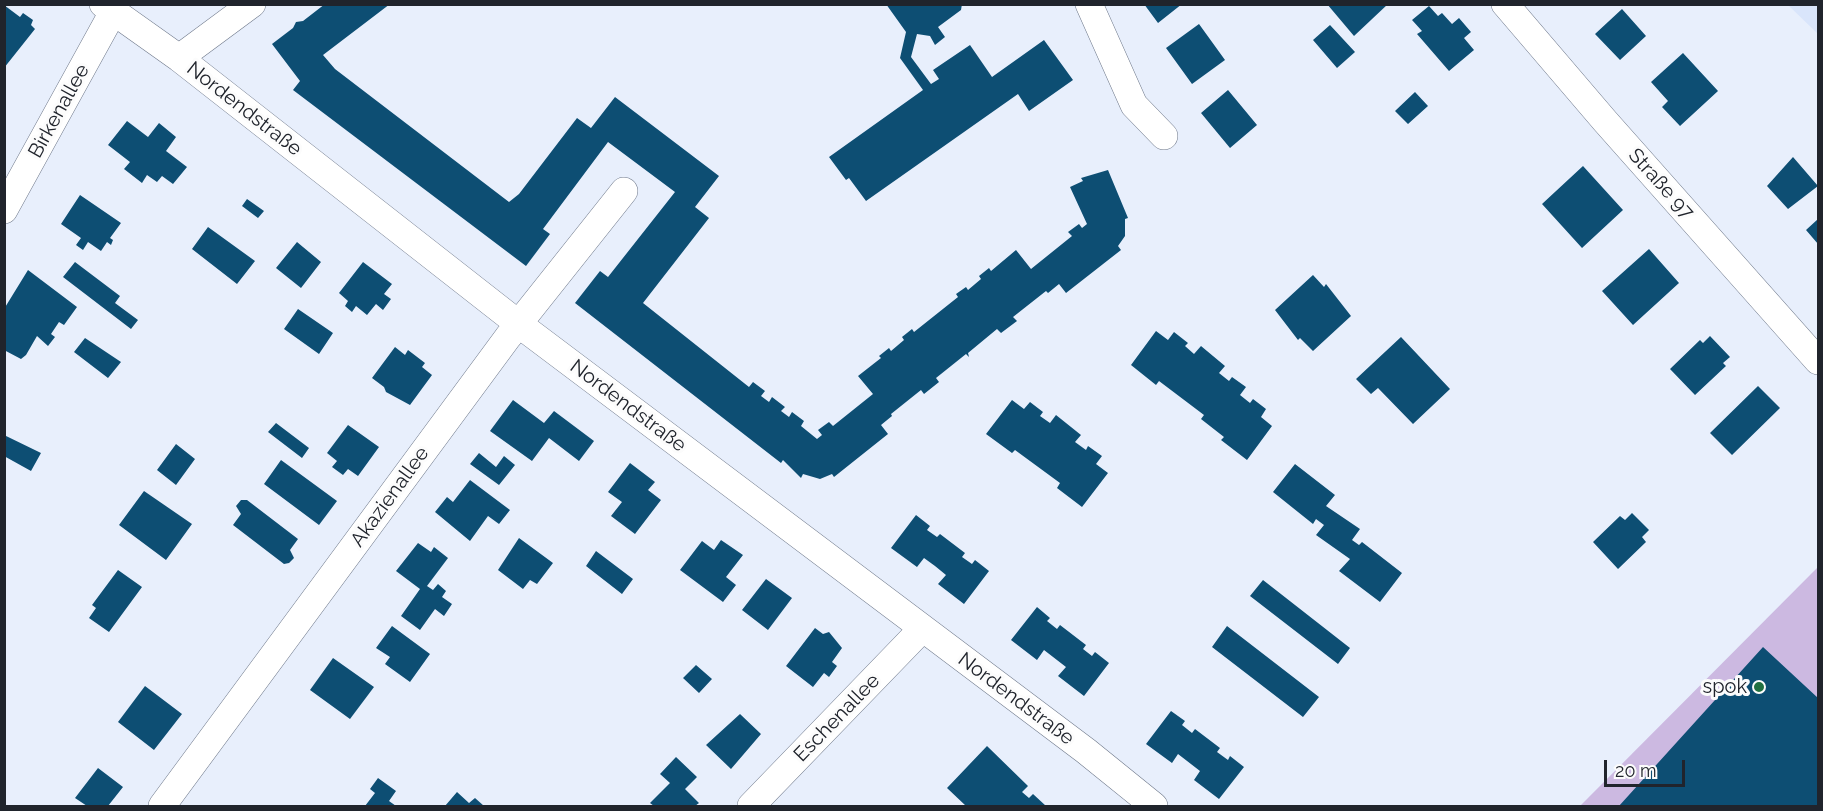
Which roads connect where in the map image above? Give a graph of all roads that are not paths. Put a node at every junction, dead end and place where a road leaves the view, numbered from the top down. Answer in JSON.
{"nodes":[{"id":1,"x":252,"y":4,"type":"edge"},
{"id":2,"x":1089,"y":4,"type":"edge"},
{"id":3,"x":1505,"y":4,"type":"edge"},
{"id":4,"x":108,"y":8,"type":"edge"},
{"id":5,"x":179,"y":58,"type":"junction"},
{"id":6,"x":1164,"y":136,"type":"dead end"},
{"id":7,"x":624,"y":191,"type":"dead end"},
{"id":8,"x":4,"y":210,"type":"edge"},
{"id":9,"x":520,"y":325,"type":"junction"},
{"id":10,"x":1818,"y":361,"type":"edge"},
{"id":11,"x":922,"y":628,"type":"junction"},
{"id":12,"x":162,"y":807,"type":"edge"},
{"id":13,"x":751,"y":807,"type":"edge"},
{"id":14,"x":1154,"y":807,"type":"edge"}],
"edges":[{"from":1,"to":5,"type":"street"},
{"from":2,"to":6,"type":"street"},
{"from":3,"to":10,"type":"street","name":"Straße 97"},
{"from":4,"to":5,"type":"street","name":"Nordendstraße"},
{"from":4,"to":8,"type":"street","name":"Birkenallee"},
{"from":5,"to":9,"type":"street","name":"Nordendstraße"},
{"from":7,"to":9,"type":"street","name":"Akazienallee"},
{"from":9,"to":11,"type":"street","name":"Nordendstraße"},
{"from":9,"to":12,"type":"street","name":"Akazienallee"},
{"from":11,"to":13,"type":"street","name":"Eschenallee"},
{"from":11,"to":14,"type":"street","name":"Nordendstraße"}]}
